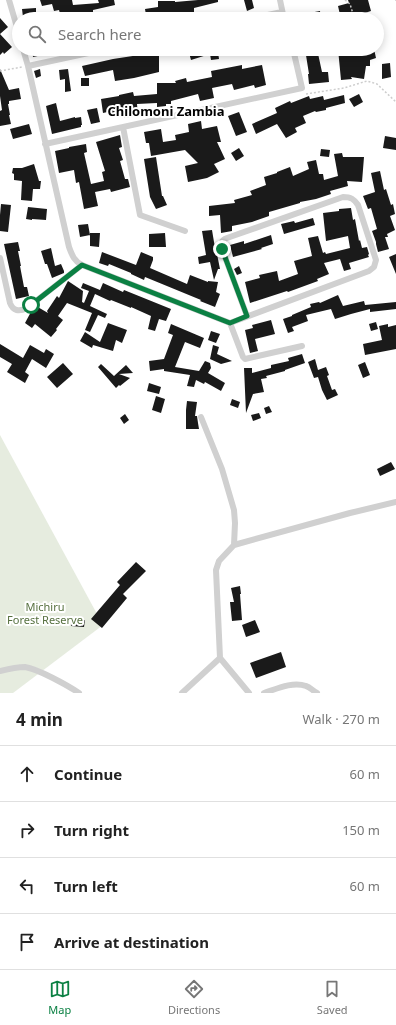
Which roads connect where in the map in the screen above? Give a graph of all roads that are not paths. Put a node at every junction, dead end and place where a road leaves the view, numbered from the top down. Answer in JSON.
{"nodes":[{"id":1,"x":9,"y":0,"type":"edge"},
{"id":2,"x":280,"y":0,"type":"edge"},
{"id":3,"x":13,"y":12,"type":"edge"},
{"id":4,"x":282,"y":12,"type":"edge"},
{"id":5,"x":25,"y":56,"type":"edge"},
{"id":6,"x":74,"y":56,"type":"edge"},
{"id":7,"x":295,"y":56,"type":"edge"},
{"id":8,"x":28,"y":66,"type":"junction"},
{"id":9,"x":123,"y":127,"type":"junction"},
{"id":10,"x":45,"y":144,"type":"junction"},
{"id":11,"x":185,"y":231,"type":"dead end"},
{"id":12,"x":0,"y":258,"type":"edge"},
{"id":13,"x":82,"y":265,"type":"junction"},
{"id":14,"x":247,"y":316,"type":"junction"},
{"id":15,"x":230,"y":323,"type":"junction"},
{"id":16,"x":302,"y":346,"type":"dead end"},
{"id":17,"x":201,"y":417,"type":"dead end"},
{"id":18,"x":396,"y":502,"type":"edge"},
{"id":19,"x":234,"y":545,"type":"junction"},
{"id":20,"x":220,"y":658,"type":"junction"},
{"id":21,"x":0,"y":671,"type":"edge"},
{"id":22,"x":79,"y":693,"type":"edge"},
{"id":23,"x":182,"y":693,"type":"edge"},
{"id":24,"x":249,"y":693,"type":"edge"},
{"id":25,"x":264,"y":693,"type":"edge"},
{"id":26,"x":317,"y":693,"type":"edge"}],
"edges":[{"from":1,"to":3,"type":"street"},
{"from":2,"to":4,"type":"street"},
{"from":5,"to":8,"type":"street"},
{"from":6,"to":8,"type":"street"},
{"from":7,"to":9,"type":"street"},
{"from":8,"to":10,"type":"street"},
{"from":9,"to":10,"type":"street"},
{"from":9,"to":11,"type":"street"},
{"from":10,"to":13,"type":"street"},
{"from":12,"to":13,"type":"street"},
{"from":13,"to":15,"type":"street"},
{"from":14,"to":14,"type":"street"},
{"from":14,"to":15,"type":"street"},
{"from":15,"to":16,"type":"street"},
{"from":17,"to":19,"type":"street"},
{"from":18,"to":19,"type":"street"},
{"from":19,"to":20,"type":"street"},
{"from":20,"to":23,"type":"street"},
{"from":20,"to":24,"type":"street"},
{"from":21,"to":22,"type":"street"},
{"from":25,"to":26,"type":"street"}]}
